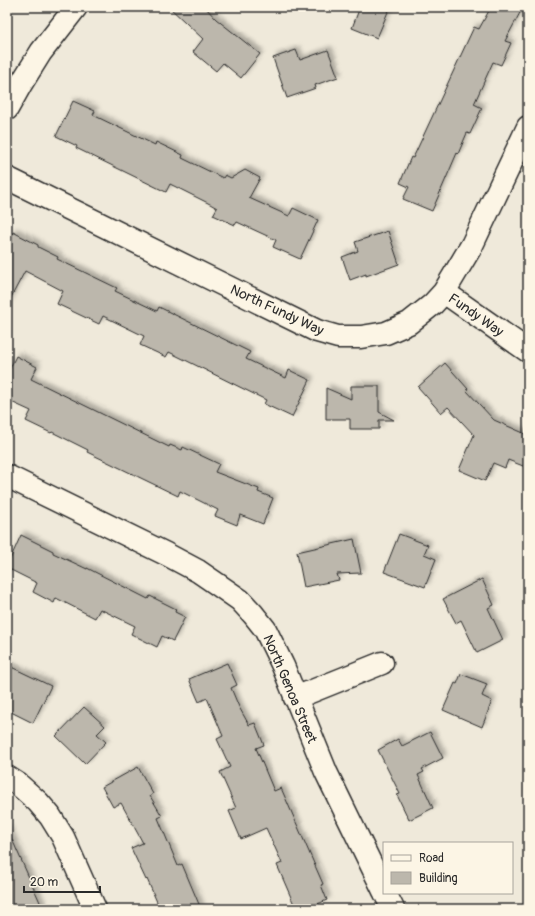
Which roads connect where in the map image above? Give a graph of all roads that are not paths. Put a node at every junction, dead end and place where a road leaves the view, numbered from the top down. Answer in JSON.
{"nodes":[{"id":1,"x":76,"y":7,"type":"edge"},
{"id":2,"x":7,"y":109,"type":"edge"},
{"id":3,"x":528,"y":127,"type":"edge"},
{"id":4,"x":7,"y":178,"type":"edge"},
{"id":5,"x":444,"y":292,"type":"junction"},
{"id":6,"x":528,"y":351,"type":"edge"},
{"id":7,"x":7,"y":476,"type":"edge"},
{"id":8,"x":382,"y":663,"type":"dead end"},
{"id":9,"x":295,"y":698,"type":"junction"},
{"id":10,"x":7,"y":777,"type":"edge"},
{"id":11,"x":383,"y":890,"type":"edge"},
{"id":12,"x":385,"y":894,"type":"edge"},
{"id":13,"x":95,"y":909,"type":"edge"},
{"id":14,"x":393,"y":909,"type":"edge"}],
"edges":[{"from":1,"to":2,"type":"street"},
{"from":3,"to":5,"type":"street","name":"North Fundy Way"},
{"from":4,"to":5,"type":"street","name":"North Fundy Way"},
{"from":5,"to":6,"type":"street","name":"Fundy Way"},
{"from":7,"to":9,"type":"street","name":"North Genoa Street"},
{"from":8,"to":9,"type":"street"},
{"from":9,"to":11,"type":"street","name":"North Genoa Street"},
{"from":10,"to":13,"type":"street"},
{"from":12,"to":14,"type":"street","name":"North Genoa Street"}]}
